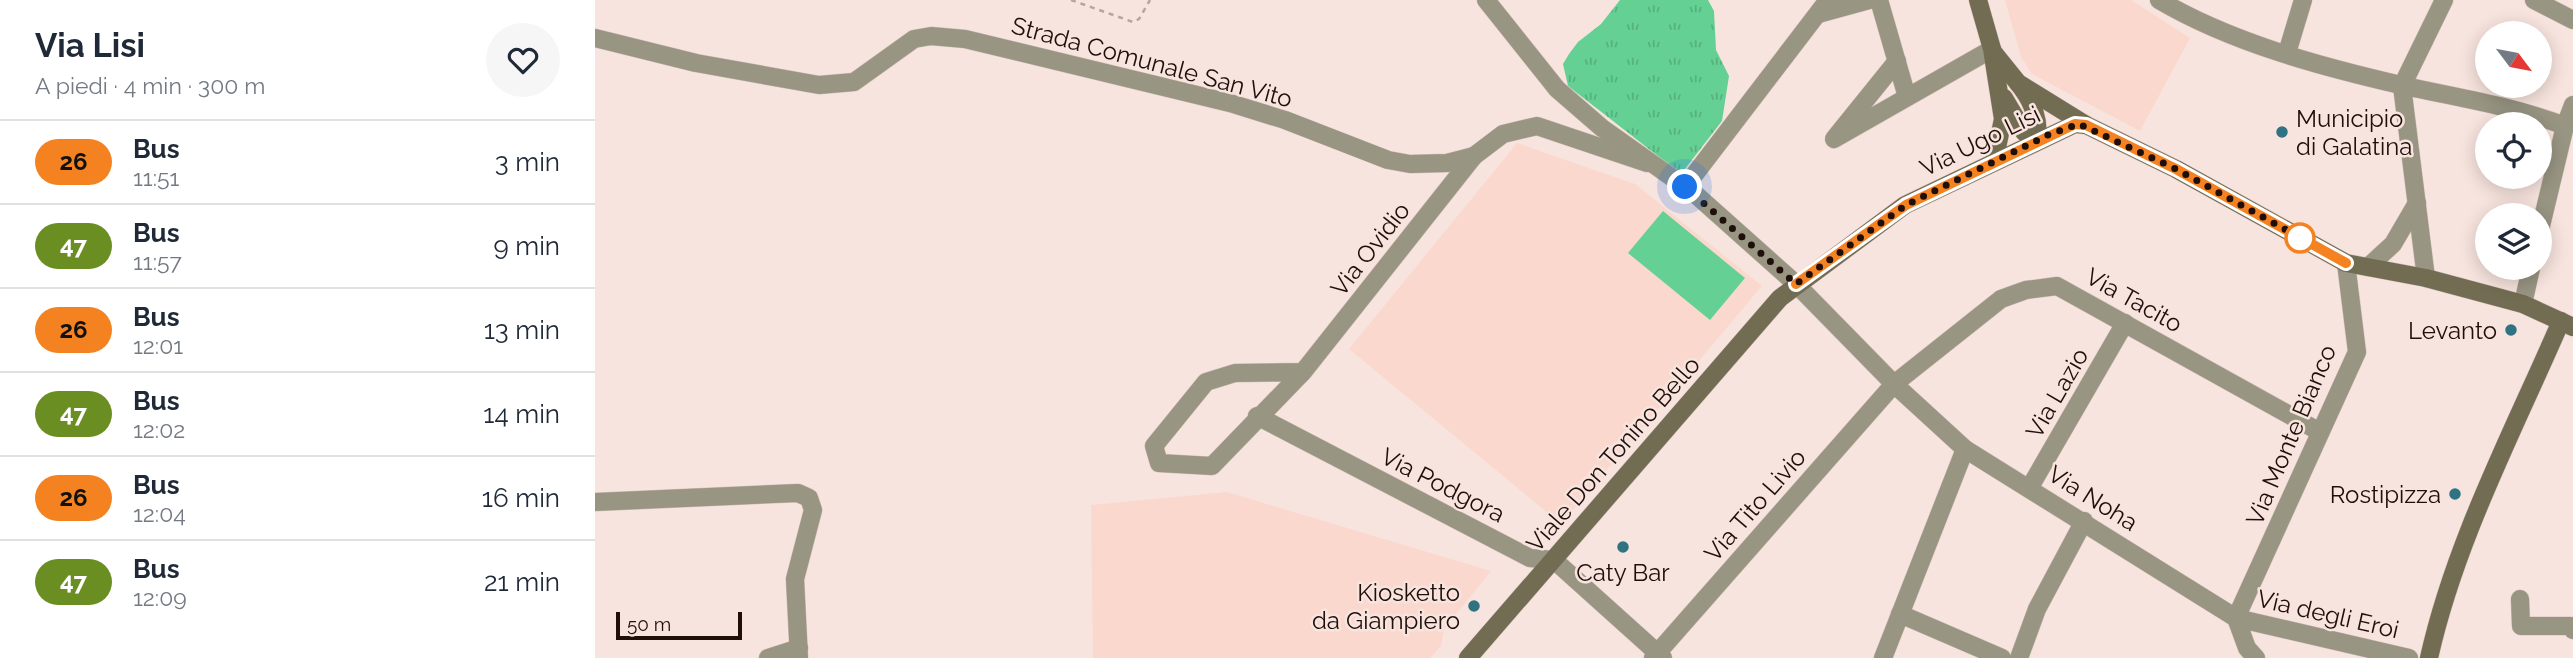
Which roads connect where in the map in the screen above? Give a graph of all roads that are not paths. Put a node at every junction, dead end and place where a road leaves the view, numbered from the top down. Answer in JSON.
{"nodes":[{"id":1,"x":1486,"y":0,"type":"edge"},
{"id":2,"x":1869,"y":0,"type":"edge"},
{"id":3,"x":1879,"y":0,"type":"edge"},
{"id":4,"x":1978,"y":0,"type":"edge"},
{"id":5,"x":2159,"y":0,"type":"edge"},
{"id":6,"x":2303,"y":0,"type":"edge"},
{"id":7,"x":2444,"y":0,"type":"edge"},
{"id":8,"x":2534,"y":0,"type":"edge"},
{"id":9,"x":1823,"y":7,"type":"edge"},
{"id":10,"x":2184,"y":7,"type":"edge"},
{"id":11,"x":2573,"y":20,"type":"edge"},
{"id":12,"x":595,"y":38,"type":"edge"},
{"id":13,"x":1992,"y":49,"type":"junction"},
{"id":14,"x":2287,"y":53,"type":"junction"},
{"id":15,"x":1897,"y":61,"type":"junction"},
{"id":16,"x":1996,"y":82,"type":"junction"},
{"id":17,"x":2018,"y":83,"type":"junction"},
{"id":18,"x":2402,"y":86,"type":"junction"},
{"id":19,"x":1907,"y":97,"type":"junction"},
{"id":20,"x":2573,"y":105,"type":"edge"},
{"id":21,"x":2086,"y":125,"type":"junction"},
{"id":22,"x":2564,"y":126,"type":"junction"},
{"id":23,"x":2037,"y":140,"type":"junction"},
{"id":24,"x":2567,"y":148,"type":"edge"},
{"id":25,"x":1474,"y":156,"type":"junction"},
{"id":26,"x":1994,"y":163,"type":"junction"},
{"id":27,"x":1652,"y":165,"type":"junction"},
{"id":28,"x":1685,"y":187,"type":"junction"},
{"id":29,"x":2417,"y":203,"type":"junction"},
{"id":30,"x":2549,"y":203,"type":"edge"},
{"id":31,"x":2346,"y":263,"type":"junction"},
{"id":32,"x":2368,"y":267,"type":"junction"},
{"id":33,"x":2426,"y":278,"type":"junction"},
{"id":34,"x":2528,"y":280,"type":"edge"},
{"id":35,"x":1796,"y":284,"type":"junction"},
{"id":36,"x":2523,"y":304,"type":"junction"},
{"id":37,"x":2125,"y":323,"type":"junction"},
{"id":38,"x":2567,"y":324,"type":"edge"},
{"id":39,"x":1303,"y":372,"type":"junction"},
{"id":40,"x":1894,"y":384,"type":"junction"},
{"id":41,"x":1257,"y":416,"type":"junction"},
{"id":42,"x":2320,"y":432,"type":"junction"},
{"id":43,"x":1965,"y":449,"type":"junction"},
{"id":44,"x":2030,"y":487,"type":"junction"},
{"id":45,"x":595,"y":502,"type":"edge"},
{"id":46,"x":2084,"y":521,"type":"junction"},
{"id":47,"x":1554,"y":560,"type":"junction"},
{"id":48,"x":2520,"y":599,"type":"dead end"},
{"id":49,"x":1901,"y":614,"type":"junction"},
{"id":50,"x":2236,"y":618,"type":"junction"},
{"id":51,"x":2573,"y":630,"type":"edge"},
{"id":52,"x":799,"y":653,"type":"edge"},
{"id":53,"x":1658,"y":656,"type":"edge"},
{"id":54,"x":768,"y":658,"type":"edge"},
{"id":55,"x":1468,"y":658,"type":"edge"},
{"id":56,"x":1883,"y":658,"type":"edge"},
{"id":57,"x":2002,"y":658,"type":"edge"},
{"id":58,"x":2019,"y":658,"type":"edge"},
{"id":59,"x":2256,"y":658,"type":"edge"},
{"id":60,"x":2409,"y":658,"type":"edge"},
{"id":61,"x":2429,"y":658,"type":"edge"}],
"edges":[{"from":1,"to":27,"type":"street"},
{"from":2,"to":9,"type":"street"},
{"from":3,"to":15,"type":"street"},
{"from":4,"to":13,"type":"main road"},
{"from":5,"to":10,"type":"street"},
{"from":6,"to":14,"type":"street"},
{"from":7,"to":18,"type":"street"},
{"from":8,"to":11,"type":"street"},
{"from":9,"to":28,"type":"street"},
{"from":10,"to":14,"type":"street"},
{"from":12,"to":25,"type":"street","name":"Strada Comunale San Vito"},
{"from":13,"to":16,"type":"main road"},
{"from":13,"to":17,"type":"main road"},
{"from":13,"to":19,"type":"street"},
{"from":14,"to":18,"type":"street"},
{"from":15,"to":19,"type":"street"},
{"from":15,"to":19,"type":"street"},
{"from":16,"to":23,"type":"main road"},
{"from":16,"to":26,"type":"main road"},
{"from":17,"to":21,"type":"main road"},
{"from":17,"to":23,"type":"main road"},
{"from":18,"to":22,"type":"street"},
{"from":18,"to":29,"type":"street"},
{"from":20,"to":22,"type":"street"},
{"from":21,"to":23,"type":"main road","name":"Via Ugo Lisi"},
{"from":21,"to":31,"type":"main road"},
{"from":22,"to":24,"type":"street"},
{"from":23,"to":26,"type":"main road","name":"Via Ugo Lisi"},
{"from":24,"to":30,"type":"street"},
{"from":25,"to":27,"type":"street","name":"Strada Comunale San Vito"},
{"from":25,"to":39,"type":"street","name":"Via Ovidio"},
{"from":26,"to":35,"type":"main road","name":"Via Ugo Lisi"},
{"from":27,"to":28,"type":"street","name":"Via Noha"},
{"from":28,"to":35,"type":"street","name":"Via Noha"},
{"from":29,"to":32,"type":"street"},
{"from":29,"to":33,"type":"street"},
{"from":31,"to":32,"type":"main road"},
{"from":31,"to":42,"type":"street","name":"Via Monte Bianco"},
{"from":32,"to":33,"type":"main road"},
{"from":33,"to":36,"type":"main road"},
{"from":34,"to":36,"type":"street"},
{"from":35,"to":40,"type":"street","name":"Via Noha"},
{"from":35,"to":47,"type":"main road","name":"Viale Don Tonino Bello"},
{"from":36,"to":38,"type":"main road"},
{"from":37,"to":40,"type":"street","name":"Via Tacito"},
{"from":37,"to":42,"type":"street","name":"Via Tacito"},
{"from":37,"to":44,"type":"street","name":"Via Lazio"},
{"from":38,"to":61,"type":"main road"},
{"from":39,"to":41,"type":"street","name":"Via Ovidio"},
{"from":39,"to":41,"type":"street","name":"Via Ovidio"},
{"from":40,"to":43,"type":"street","name":"Via Noha"},
{"from":40,"to":53,"type":"street","name":"Via Tito Livio"},
{"from":41,"to":47,"type":"street","name":"Via Podgora"},
{"from":42,"to":50,"type":"street","name":"Via Monte Bianco"},
{"from":43,"to":44,"type":"street","name":"Via Noha"},
{"from":43,"to":49,"type":"street"},
{"from":44,"to":46,"type":"street","name":"Via Noha"},
{"from":45,"to":52,"type":"street"},
{"from":46,"to":50,"type":"street","name":"Via Noha"},
{"from":46,"to":58,"type":"street"},
{"from":47,"to":53,"type":"street"},
{"from":47,"to":55,"type":"main road","name":"Viale Don Tonino Bello"},
{"from":48,"to":51,"type":"street"},
{"from":49,"to":56,"type":"street"},
{"from":49,"to":57,"type":"street"},
{"from":50,"to":59,"type":"street"},
{"from":50,"to":60,"type":"street","name":"Via degli Eroi"},
{"from":52,"to":54,"type":"street"}]}
